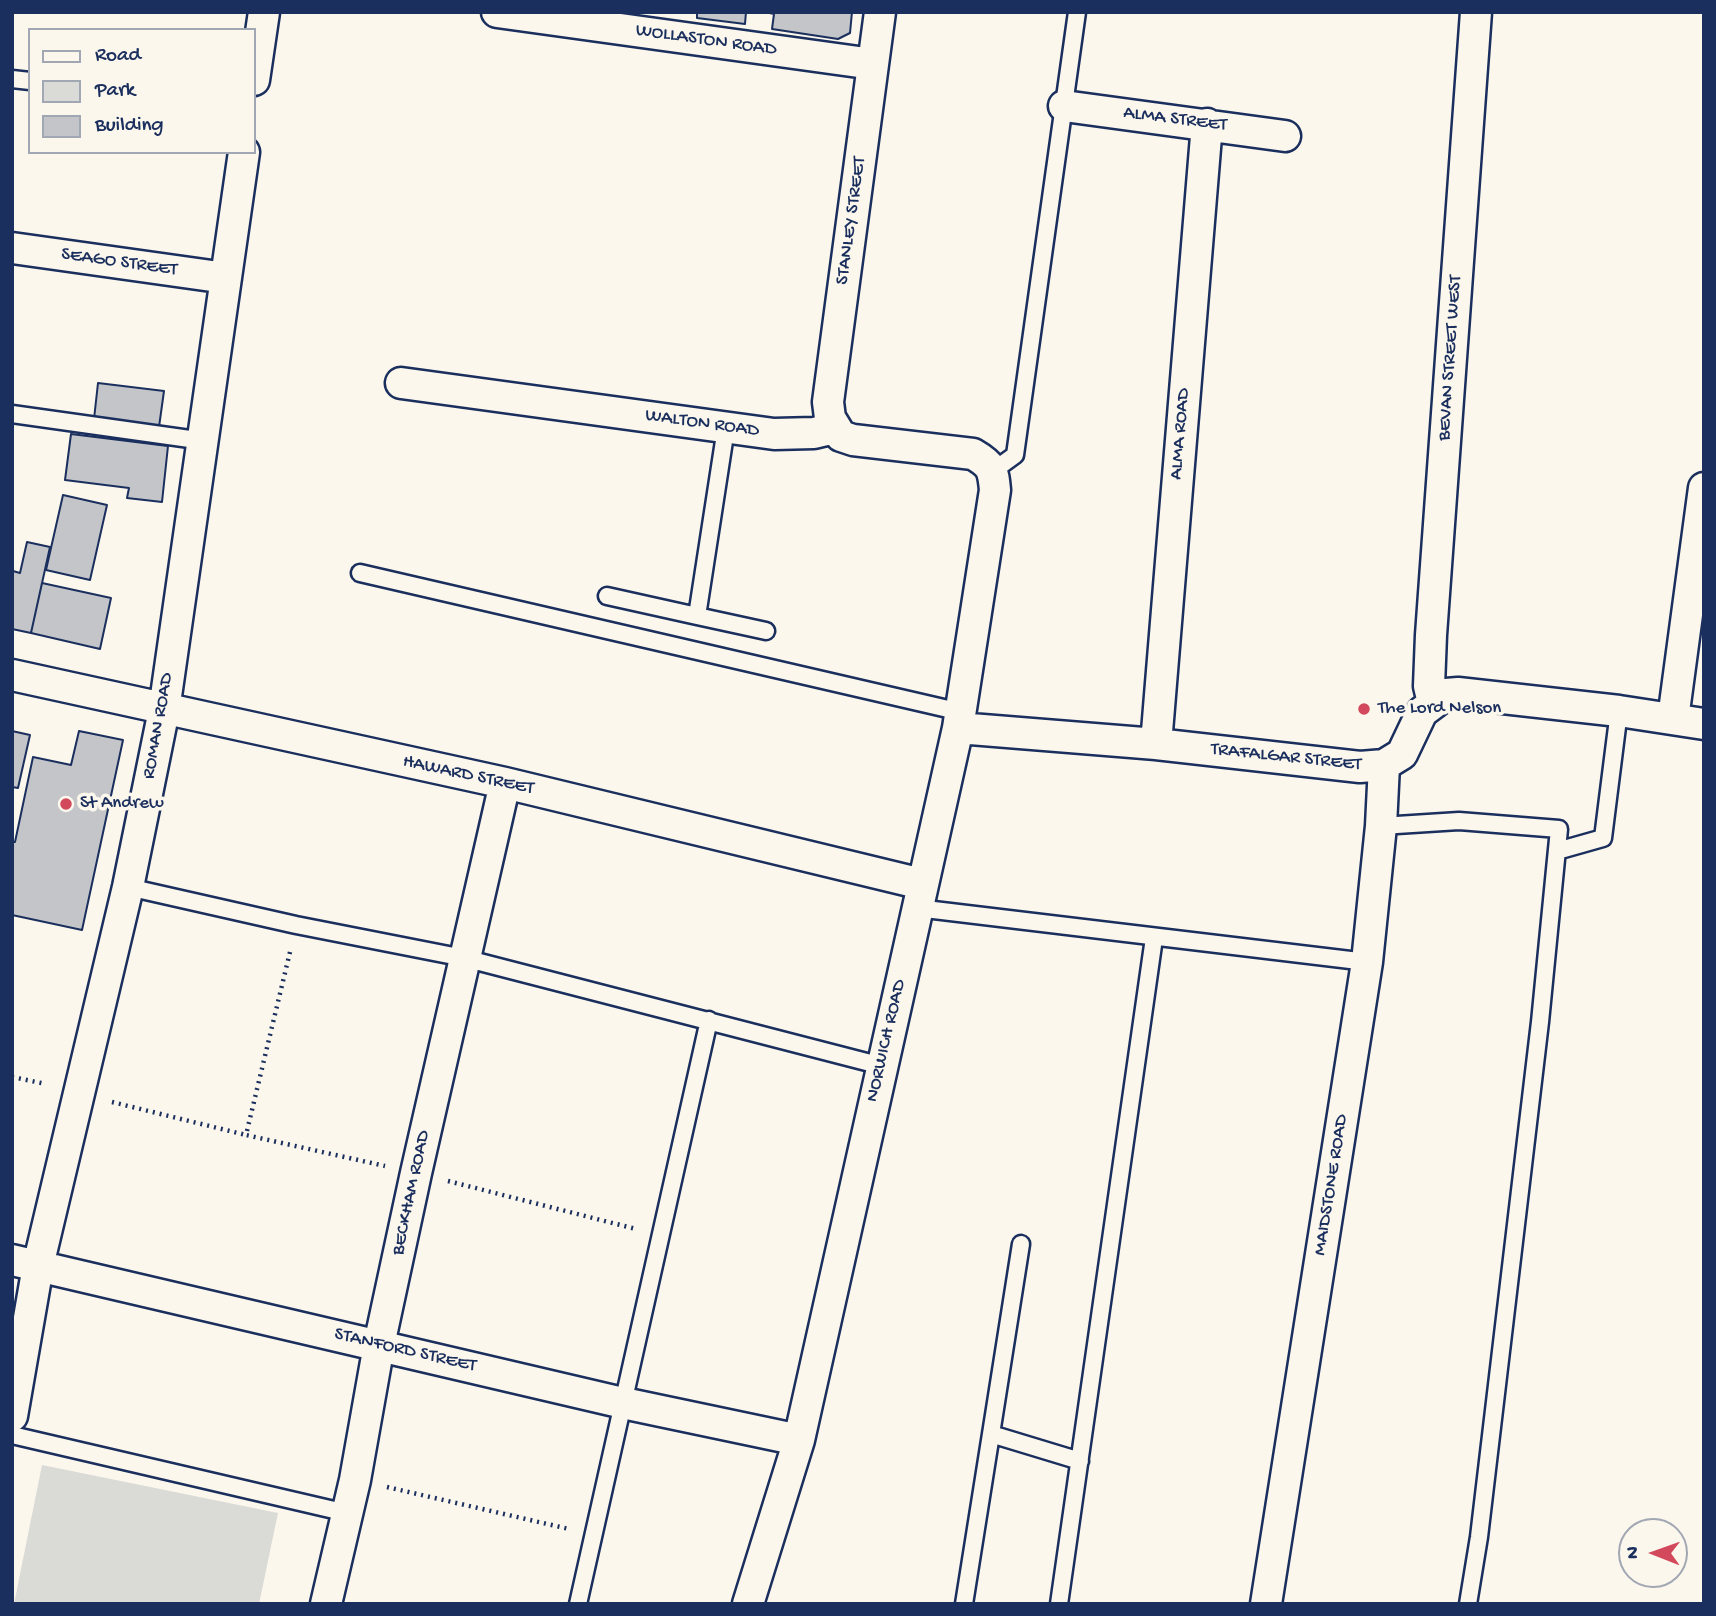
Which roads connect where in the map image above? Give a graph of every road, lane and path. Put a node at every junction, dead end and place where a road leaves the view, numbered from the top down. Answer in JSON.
{"nodes":[{"id":1,"x":264,"y":12,"type":"edge"},
{"id":2,"x":497,"y":12,"type":"edge"},
{"id":3,"x":880,"y":12,"type":"edge"},
{"id":4,"x":1077,"y":12,"type":"edge"},
{"id":5,"x":1476,"y":12,"type":"edge"},
{"id":6,"x":873,"y":64,"type":"junction"},
{"id":7,"x":256,"y":66,"type":"edge"},
{"id":8,"x":1064,"y":106,"type":"junction"},
{"id":9,"x":1207,"y":124,"type":"junction"},
{"id":10,"x":1285,"y":136,"type":"dead end"},
{"id":11,"x":244,"y":154,"type":"edge"},
{"id":12,"x":12,"y":248,"type":"edge"},
{"id":13,"x":226,"y":278,"type":"junction"},
{"id":14,"x":401,"y":383,"type":"dead end"},
{"id":15,"x":12,"y":414,"type":"edge"},
{"id":16,"x":726,"y":428,"type":"junction"},
{"id":17,"x":835,"y":428,"type":"junction"},
{"id":18,"x":204,"y":441,"type":"junction"},
{"id":19,"x":993,"y":471,"type":"junction"},
{"id":20,"x":1704,"y":488,"type":"edge"},
{"id":21,"x":360,"y":573,"type":"dead end"},
{"id":22,"x":607,"y":596,"type":"dead end"},
{"id":23,"x":697,"y":616,"type":"junction"},
{"id":24,"x":766,"y":631,"type":"dead end"},
{"id":25,"x":12,"y":676,"type":"edge"},
{"id":26,"x":1433,"y":704,"type":"junction"},
{"id":27,"x":164,"y":710,"type":"junction"},
{"id":28,"x":1619,"y":711,"type":"junction"},
{"id":29,"x":1673,"y":719,"type":"junction"},
{"id":30,"x":959,"y":720,"type":"junction"},
{"id":31,"x":1704,"y":724,"type":"edge"},
{"id":32,"x":1156,"y":744,"type":"junction"},
{"id":33,"x":1384,"y":765,"type":"junction"},
{"id":34,"x":505,"y":783,"type":"junction"},
{"id":35,"x":1381,"y":826,"type":"junction"},
{"id":36,"x":1557,"y":851,"type":"junction"},
{"id":37,"x":128,"y":887,"type":"junction"},
{"id":38,"x":919,"y":896,"type":"junction"},
{"id":39,"x":1154,"y":938,"type":"junction"},
{"id":40,"x":464,"y":958,"type":"junction"},
{"id":41,"x":1367,"y":962,"type":"junction"},
{"id":42,"x":709,"y":1020,"type":"junction"},
{"id":43,"x":881,"y":1066,"type":"junction"},
{"id":44,"x":79,"y":1094,"type":"junction"},
{"id":45,"x":246,"y":1135,"type":"dead end"},
{"id":46,"x":1021,"y":1244,"type":"dead end"},
{"id":47,"x":25,"y":1263,"type":"edge"},
{"id":48,"x":379,"y":1345,"type":"junction"},
{"id":49,"x":623,"y":1403,"type":"junction"},
{"id":50,"x":12,"y":1416,"type":"edge"},
{"id":51,"x":991,"y":1434,"type":"junction"},
{"id":52,"x":12,"y":1435,"type":"edge"},
{"id":53,"x":799,"y":1440,"type":"junction"},
{"id":54,"x":1080,"y":1461,"type":"junction"},
{"id":55,"x":355,"y":1480,"type":"junction"},
{"id":56,"x":347,"y":1513,"type":"junction"},
{"id":57,"x":593,"y":1534,"type":"junction"},
{"id":58,"x":326,"y":1604,"type":"edge"},
{"id":59,"x":578,"y":1604,"type":"edge"},
{"id":60,"x":748,"y":1604,"type":"edge"},
{"id":61,"x":964,"y":1604,"type":"edge"},
{"id":62,"x":1059,"y":1604,"type":"edge"},
{"id":63,"x":1266,"y":1604,"type":"edge"},
{"id":64,"x":1468,"y":1604,"type":"edge"}],
"edges":[{"from":1,"to":7,"type":"street"},
{"from":2,"to":6,"type":"street","name":"WOLLASTON ROAD"},
{"from":3,"to":6,"type":"street","name":"STANLEY STREET"},
{"from":4,"to":8,"type":"lane"},
{"from":5,"to":26,"type":"street","name":"BEVAN STREET WEST"},
{"from":6,"to":17,"type":"street","name":"STANLEY STREET"},
{"from":8,"to":9,"type":"street","name":"ALMA STREET"},
{"from":8,"to":19,"type":"lane"},
{"from":9,"to":10,"type":"street","name":"ALMA STREET"},
{"from":9,"to":32,"type":"street","name":"ALMA ROAD"},
{"from":11,"to":13,"type":"street","name":"ROMAN ROAD"},
{"from":12,"to":13,"type":"street","name":"SEAGO STREET"},
{"from":13,"to":18,"type":"street","name":"ROMAN ROAD"},
{"from":14,"to":16,"type":"street","name":"WALTON ROAD"},
{"from":15,"to":18,"type":"lane"},
{"from":16,"to":17,"type":"street","name":"WALTON ROAD"},
{"from":16,"to":23,"type":"lane"},
{"from":17,"to":19,"type":"street"},
{"from":18,"to":27,"type":"street","name":"ROMAN ROAD"},
{"from":19,"to":30,"type":"street","name":"NORWICH ROAD"},
{"from":20,"to":29,"type":"street"},
{"from":21,"to":30,"type":"lane"},
{"from":22,"to":23,"type":"lane"},
{"from":23,"to":24,"type":"lane"},
{"from":25,"to":27,"type":"street","name":"HAWARD STREET"},
{"from":26,"to":28,"type":"street"},
{"from":26,"to":33,"type":"street","name":"TRAFALGAR STREET"},
{"from":27,"to":34,"type":"street","name":"HAWARD STREET"},
{"from":27,"to":37,"type":"street","name":"ROMAN ROAD"},
{"from":28,"to":29,"type":"street"},
{"from":28,"to":36,"type":"lane"},
{"from":29,"to":31,"type":"street"},
{"from":30,"to":32,"type":"street","name":"TRAFALGAR STREET"},
{"from":30,"to":38,"type":"street","name":"NORWICH ROAD"},
{"from":32,"to":33,"type":"street","name":"TRAFALGAR STREET"},
{"from":33,"to":35,"type":"street","name":"MAIDSTONE ROAD"},
{"from":34,"to":38,"type":"street","name":"HAWARD STREET"},
{"from":34,"to":40,"type":"street","name":"BECKHAM ROAD"},
{"from":35,"to":36,"type":"lane"},
{"from":35,"to":41,"type":"street","name":"MAIDSTONE ROAD"},
{"from":36,"to":64,"type":"lane"},
{"from":37,"to":40,"type":"lane"},
{"from":37,"to":44,"type":"street","name":"ROMAN ROAD"},
{"from":38,"to":39,"type":"lane"},
{"from":38,"to":43,"type":"street","name":"NORWICH ROAD"},
{"from":39,"to":41,"type":"lane"},
{"from":39,"to":54,"type":"lane"},
{"from":40,"to":42,"type":"lane"},
{"from":40,"to":48,"type":"street","name":"BECKHAM ROAD"},
{"from":41,"to":63,"type":"street","name":"MAIDSTONE ROAD"},
{"from":42,"to":43,"type":"lane"},
{"from":42,"to":49,"type":"lane"},
{"from":43,"to":53,"type":"street","name":"NORWICH ROAD"},
{"from":44,"to":45,"type":"path"},
{"from":44,"to":47,"type":"street","name":"ROMAN ROAD"},
{"from":46,"to":51,"type":"lane"},
{"from":47,"to":48,"type":"street","name":"STANFORD STREET"},
{"from":47,"to":50,"type":"street","name":"ROMAN ROAD"},
{"from":48,"to":49,"type":"street","name":"STANFORD STREET"},
{"from":48,"to":55,"type":"street","name":"BECKHAM ROAD"},
{"from":49,"to":53,"type":"street","name":"STANFORD STREET"},
{"from":49,"to":57,"type":"lane"},
{"from":51,"to":54,"type":"lane"},
{"from":51,"to":61,"type":"lane"},
{"from":52,"to":56,"type":"lane"},
{"from":53,"to":60,"type":"street","name":"NORWICH ROAD"},
{"from":54,"to":62,"type":"lane"},
{"from":55,"to":56,"type":"street","name":"BECKHAM ROAD"},
{"from":55,"to":57,"type":"path"},
{"from":56,"to":58,"type":"street","name":"BECKHAM ROAD"},
{"from":57,"to":59,"type":"lane"}]}
